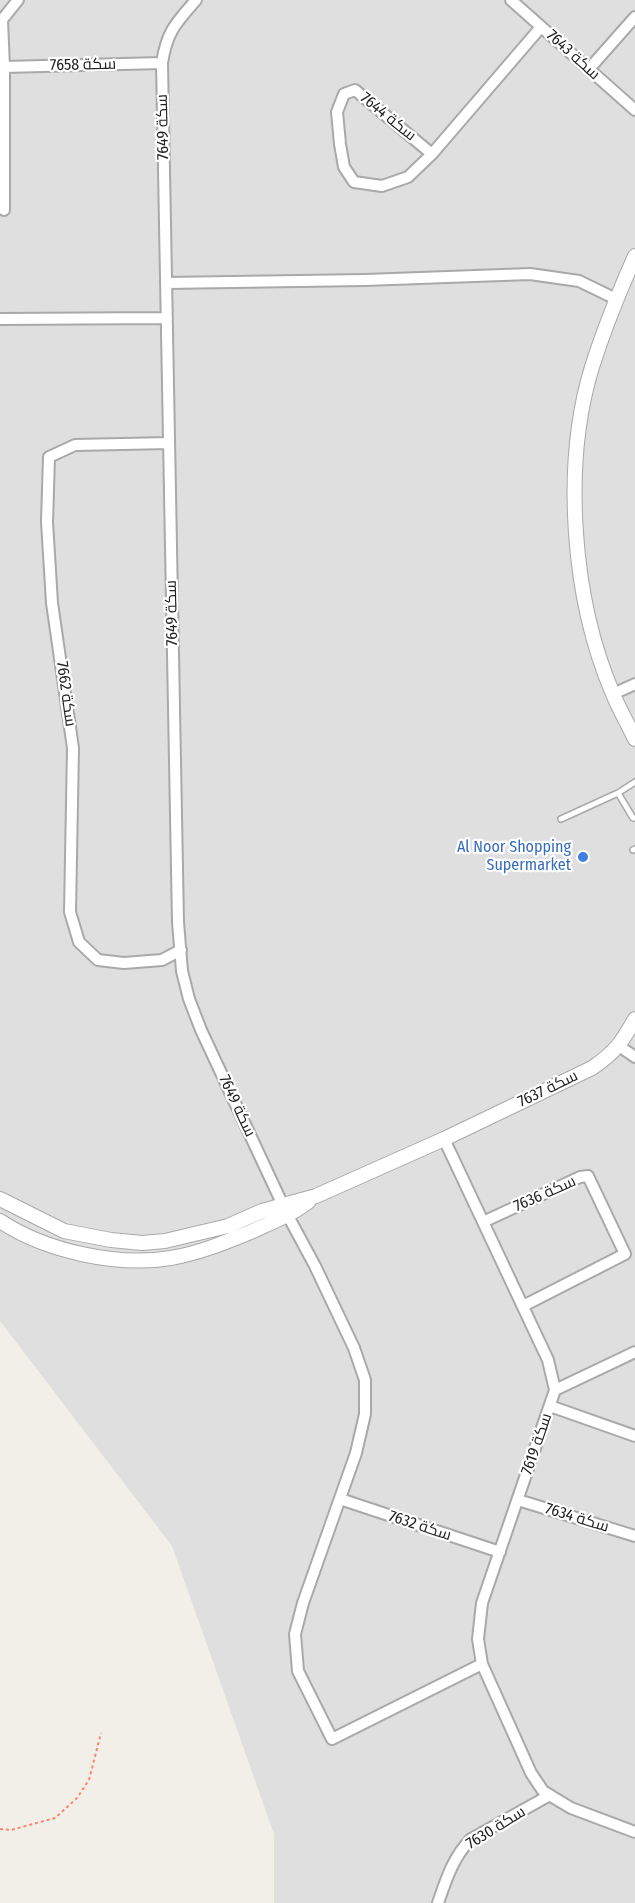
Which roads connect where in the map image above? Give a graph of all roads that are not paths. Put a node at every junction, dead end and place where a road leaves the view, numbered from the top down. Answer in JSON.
{"nodes":[{"id":1,"x":18,"y":0,"type":"edge"},
{"id":2,"x":196,"y":0,"type":"edge"},
{"id":3,"x":511,"y":0,"type":"edge"},
{"id":4,"x":635,"y":17,"type":"edge"},
{"id":5,"x":541,"y":27,"type":"junction"},
{"id":6,"x":162,"y":63,"type":"junction"},
{"id":7,"x":4,"y":67,"type":"junction"},
{"id":8,"x":589,"y":69,"type":"junction"},
{"id":9,"x":635,"y":111,"type":"edge"},
{"id":10,"x":432,"y":154,"type":"junction"},
{"id":11,"x":4,"y":210,"type":"dead end"},
{"id":12,"x":635,"y":256,"type":"edge"},
{"id":13,"x":166,"y":283,"type":"junction"},
{"id":14,"x":616,"y":299,"type":"junction"},
{"id":15,"x":167,"y":318,"type":"junction"},
{"id":16,"x":0,"y":319,"type":"edge"},
{"id":17,"x":169,"y":443,"type":"junction"},
{"id":18,"x":635,"y":684,"type":"edge"},
{"id":19,"x":613,"y":694,"type":"junction"},
{"id":20,"x":635,"y":739,"type":"edge"},
{"id":21,"x":635,"y":782,"type":"edge"},
{"id":22,"x":618,"y":793,"type":"junction"},
{"id":23,"x":635,"y":818,"type":"edge"},
{"id":24,"x":561,"y":819,"type":"dead end"},
{"id":25,"x":181,"y":950,"type":"junction"},
{"id":26,"x":635,"y":1019,"type":"edge"},
{"id":27,"x":620,"y":1046,"type":"junction"},
{"id":28,"x":635,"y":1057,"type":"edge"},
{"id":29,"x":444,"y":1139,"type":"junction"},
{"id":30,"x":0,"y":1199,"type":"edge"},
{"id":31,"x":285,"y":1210,"type":"junction"},
{"id":32,"x":0,"y":1221,"type":"edge"},
{"id":33,"x":483,"y":1222,"type":"junction"},
{"id":34,"x":523,"y":1306,"type":"junction"},
{"id":35,"x":635,"y":1352,"type":"edge"},
{"id":36,"x":555,"y":1390,"type":"junction"},
{"id":37,"x":550,"y":1406,"type":"junction"},
{"id":38,"x":635,"y":1436,"type":"edge"},
{"id":39,"x":340,"y":1499,"type":"junction"},
{"id":40,"x":518,"y":1500,"type":"junction"},
{"id":41,"x":635,"y":1536,"type":"edge"},
{"id":42,"x":500,"y":1552,"type":"junction"},
{"id":43,"x":482,"y":1664,"type":"junction"},
{"id":44,"x":550,"y":1795,"type":"junction"},
{"id":45,"x":635,"y":1832,"type":"edge"},
{"id":46,"x":438,"y":1903,"type":"edge"}],
"edges":[{"from":1,"to":7,"type":"street"},
{"from":2,"to":6,"type":"street","name":"سكة 7649"},
{"from":3,"to":5,"type":"street","name":"سكة 7643"},
{"from":4,"to":8,"type":"street"},
{"from":5,"to":8,"type":"street","name":"سكة 7643"},
{"from":5,"to":10,"type":"street","name":"سكة 7644"},
{"from":6,"to":7,"type":"street","name":"سكة 7658"},
{"from":6,"to":13,"type":"street","name":"سكة 7649"},
{"from":7,"to":11,"type":"street"},
{"from":8,"to":9,"type":"street","name":"سكة 7643"},
{"from":10,"to":10,"type":"street","name":"سكة 7644"},
{"from":12,"to":14,"type":"street"},
{"from":13,"to":14,"type":"street"},
{"from":13,"to":15,"type":"street","name":"سكة 7649"},
{"from":14,"to":19,"type":"street"},
{"from":15,"to":16,"type":"street"},
{"from":15,"to":17,"type":"street","name":"سكة 7649"},
{"from":17,"to":25,"type":"street","name":"سكة 7649"},
{"from":17,"to":25,"type":"street","name":"سكة 7662"},
{"from":18,"to":19,"type":"street"},
{"from":19,"to":20,"type":"street"},
{"from":21,"to":22,"type":"lane"},
{"from":22,"to":23,"type":"lane"},
{"from":22,"to":24,"type":"lane"},
{"from":25,"to":31,"type":"street","name":"سكة 7649"},
{"from":26,"to":27,"type":"street","name":"سكة 7637"},
{"from":27,"to":28,"type":"street"},
{"from":27,"to":29,"type":"street","name":"سكة 7637"},
{"from":29,"to":31,"type":"street"},
{"from":29,"to":33,"type":"street"},
{"from":30,"to":31,"type":"street"},
{"from":31,"to":32,"type":"street"},
{"from":31,"to":39,"type":"street","name":"سكة 7649"},
{"from":33,"to":34,"type":"street"},
{"from":33,"to":34,"type":"street","name":"سكة 7636"},
{"from":34,"to":36,"type":"street"},
{"from":35,"to":36,"type":"street"},
{"from":36,"to":37,"type":"street","name":"سكة 7619"},
{"from":37,"to":38,"type":"street"},
{"from":37,"to":40,"type":"street","name":"سكة 7619"},
{"from":39,"to":42,"type":"street","name":"سكة 7632"},
{"from":39,"to":43,"type":"street","name":"سكة 7649"},
{"from":40,"to":41,"type":"street","name":"سكة 7634"},
{"from":40,"to":42,"type":"street","name":"سكة 7619"},
{"from":42,"to":43,"type":"street","name":"سكة 7619"},
{"from":43,"to":44,"type":"street","name":"سكة 7619"},
{"from":44,"to":45,"type":"street","name":"سكة 7619"},
{"from":44,"to":46,"type":"street","name":"سكة 7630"}]}
